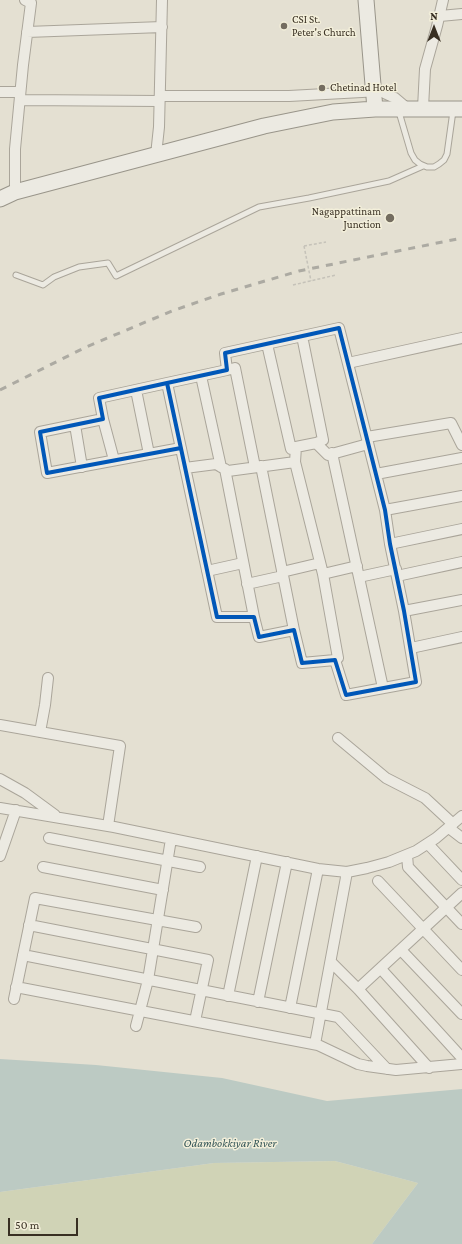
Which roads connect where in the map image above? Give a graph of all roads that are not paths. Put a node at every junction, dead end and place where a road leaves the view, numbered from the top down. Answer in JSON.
{"nodes":[{"id":1,"x":162,"y":0,"type":"edge"},
{"id":2,"x":366,"y":0,"type":"edge"},
{"id":3,"x":443,"y":0,"type":"edge"},
{"id":4,"x":29,"y":1,"type":"edge"},
{"id":5,"x":462,"y":14,"type":"edge"},
{"id":6,"x":440,"y":16,"type":"junction"},
{"id":7,"x":162,"y":27,"type":"junction"},
{"id":8,"x":27,"y":32,"type":"junction"},
{"id":9,"x":0,"y":92,"type":"edge"},
{"id":10,"x":374,"y":92,"type":"junction"},
{"id":11,"x":20,"y":96,"type":"junction"},
{"id":12,"x":160,"y":99,"type":"junction"},
{"id":13,"x":424,"y":108,"type":"junction"},
{"id":14,"x":376,"y":109,"type":"junction"},
{"id":15,"x":403,"y":109,"type":"junction"},
{"id":16,"x":458,"y":109,"type":"edge"},
{"id":17,"x":156,"y":155,"type":"junction"},
{"id":18,"x":423,"y":166,"type":"junction"},
{"id":19,"x":15,"y":192,"type":"junction"},
{"id":20,"x":0,"y":199,"type":"edge"},
{"id":21,"x":16,"y":275,"type":"dead end"},
{"id":22,"x":302,"y":336,"type":"junction"},
{"id":23,"x":462,"y":338,"type":"edge"},
{"id":24,"x":266,"y":344,"type":"junction"},
{"id":25,"x":348,"y":363,"type":"junction"},
{"id":26,"x":227,"y":370,"type":"junction"},
{"id":27,"x":201,"y":376,"type":"junction"},
{"id":28,"x":167,"y":383,"type":"junction"},
{"id":29,"x":136,"y":390,"type":"junction"},
{"id":30,"x":103,"y":419,"type":"junction"},
{"id":31,"x":75,"y":425,"type":"junction"},
{"id":32,"x":367,"y":441,"type":"junction"},
{"id":33,"x":316,"y":443,"type":"junction"},
{"id":34,"x":462,"y":444,"type":"edge"},
{"id":35,"x":296,"y":447,"type":"junction"},
{"id":36,"x":181,"y":448,"type":"junction"},
{"id":37,"x":149,"y":454,"type":"junction"},
{"id":38,"x":332,"y":454,"type":"junction"},
{"id":39,"x":462,"y":458,"type":"edge"},
{"id":40,"x":114,"y":460,"type":"junction"},
{"id":41,"x":295,"y":462,"type":"junction"},
{"id":42,"x":82,"y":466,"type":"junction"},
{"id":43,"x":258,"y":467,"type":"junction"},
{"id":44,"x":185,"y":468,"type":"junction"},
{"id":45,"x":223,"y":468,"type":"junction"},
{"id":46,"x":376,"y":474,"type":"junction"},
{"id":47,"x":462,"y":496,"type":"edge"},
{"id":48,"x":385,"y":510,"type":"junction"},
{"id":49,"x":462,"y":529,"type":"edge"},
{"id":50,"x":390,"y":544,"type":"junction"},
{"id":51,"x":462,"y":562,"type":"edge"},
{"id":52,"x":320,"y":563,"type":"junction"},
{"id":53,"x":243,"y":564,"type":"junction"},
{"id":54,"x":356,"y":566,"type":"junction"},
{"id":55,"x":207,"y":571,"type":"junction"},
{"id":56,"x":397,"y":572,"type":"junction"},
{"id":57,"x":283,"y":574,"type":"junction"},
{"id":58,"x":322,"y":574,"type":"junction"},
{"id":59,"x":359,"y":577,"type":"junction"},
{"id":60,"x":247,"y":584,"type":"junction"},
{"id":61,"x":462,"y":600,"type":"edge"},
{"id":62,"x":404,"y":611,"type":"junction"},
{"id":63,"x":254,"y":618,"type":"junction"},
{"id":64,"x":294,"y":630,"type":"junction"},
{"id":65,"x":462,"y":638,"type":"edge"},
{"id":66,"x":410,"y":648,"type":"junction"},
{"id":67,"x":335,"y":660,"type":"junction"},
{"id":68,"x":48,"y":678,"type":"dead end"},
{"id":69,"x":383,"y":688,"type":"junction"},
{"id":70,"x":0,"y":725,"type":"edge"},
{"id":71,"x":40,"y":732,"type":"junction"},
{"id":72,"x":338,"y":738,"type":"dead end"},
{"id":73,"x":0,"y":779,"type":"edge"},
{"id":74,"x":0,"y":808,"type":"edge"},
{"id":75,"x":16,"y":810,"type":"junction"},
{"id":76,"x":462,"y":816,"type":"edge"},
{"id":77,"x":58,"y":817,"type":"junction"},
{"id":78,"x":108,"y":826,"type":"junction"},
{"id":79,"x":451,"y":826,"type":"junction"},
{"id":80,"x":49,"y":838,"type":"dead end"},
{"id":81,"x":462,"y":838,"type":"edge"},
{"id":82,"x":171,"y":839,"type":"junction"},
{"id":83,"x":428,"y":844,"type":"junction"},
{"id":84,"x":407,"y":855,"type":"junction"},
{"id":85,"x":0,"y":856,"type":"edge"},
{"id":86,"x":257,"y":856,"type":"junction"},
{"id":87,"x":167,"y":860,"type":"junction"},
{"id":88,"x":287,"y":862,"type":"junction"},
{"id":89,"x":43,"y":867,"type":"dead end"},
{"id":90,"x":200,"y":867,"type":"dead end"},
{"id":91,"x":318,"y":869,"type":"junction"},
{"id":92,"x":347,"y":872,"type":"junction"},
{"id":93,"x":462,"y":880,"type":"edge"},
{"id":94,"x":378,"y":881,"type":"dead end"},
{"id":95,"x":163,"y":890,"type":"junction"},
{"id":96,"x":462,"y":893,"type":"edge"},
{"id":97,"x":446,"y":908,"type":"junction"},
{"id":98,"x":158,"y":920,"type":"junction"},
{"id":99,"x":462,"y":924,"type":"edge"},
{"id":100,"x":29,"y":925,"type":"junction"},
{"id":101,"x":196,"y":927,"type":"dead end"},
{"id":102,"x":424,"y":929,"type":"junction"},
{"id":103,"x":153,"y":949,"type":"junction"},
{"id":104,"x":401,"y":950,"type":"junction"},
{"id":105,"x":23,"y":955,"type":"junction"},
{"id":106,"x":331,"y":962,"type":"junction"},
{"id":107,"x":380,"y":969,"type":"junction"},
{"id":108,"x":462,"y":970,"type":"edge"},
{"id":109,"x":148,"y":980,"type":"junction"},
{"id":110,"x":16,"y":987,"type":"junction"},
{"id":111,"x":358,"y":989,"type":"junction"},
{"id":112,"x":201,"y":991,"type":"junction"},
{"id":113,"x":228,"y":996,"type":"junction"},
{"id":114,"x":14,"y":999,"type":"dead end"},
{"id":115,"x":258,"y":1002,"type":"junction"},
{"id":116,"x":290,"y":1008,"type":"junction"},
{"id":117,"x":140,"y":1011,"type":"junction"},
{"id":118,"x":321,"y":1014,"type":"junction"},
{"id":119,"x":462,"y":1014,"type":"edge"},
{"id":120,"x":195,"y":1021,"type":"junction"},
{"id":121,"x":136,"y":1026,"type":"dead end"},
{"id":122,"x":314,"y":1044,"type":"junction"},
{"id":123,"x":462,"y":1058,"type":"edge"},
{"id":124,"x":462,"y":1064,"type":"edge"},
{"id":125,"x":430,"y":1068,"type":"junction"},
{"id":126,"x":387,"y":1069,"type":"junction"}],
"edges":[{"from":1,"to":7,"type":"street"},
{"from":2,"to":10,"type":"main road"},
{"from":3,"to":6,"type":"street"},
{"from":4,"to":8,"type":"street"},
{"from":5,"to":6,"type":"street"},
{"from":6,"to":13,"type":"street"},
{"from":7,"to":8,"type":"street"},
{"from":7,"to":12,"type":"street"},
{"from":8,"to":11,"type":"street"},
{"from":9,"to":11,"type":"street"},
{"from":10,"to":12,"type":"street"},
{"from":10,"to":14,"type":"main road"},
{"from":10,"to":15,"type":"street"},
{"from":11,"to":12,"type":"street"},
{"from":11,"to":19,"type":"street"},
{"from":12,"to":17,"type":"street"},
{"from":13,"to":15,"type":"main road"},
{"from":13,"to":16,"type":"main road"},
{"from":14,"to":15,"type":"main road"},
{"from":14,"to":17,"type":"main road"},
{"from":15,"to":18,"type":"lane"},
{"from":16,"to":18,"type":"lane"},
{"from":17,"to":19,"type":"main road"},
{"from":18,"to":21,"type":"lane"},
{"from":19,"to":20,"type":"main road"},
{"from":22,"to":24,"type":"street"},
{"from":22,"to":25,"type":"street"},
{"from":22,"to":33,"type":"street"},
{"from":23,"to":25,"type":"street"},
{"from":24,"to":26,"type":"street"},
{"from":24,"to":35,"type":"street"},
{"from":25,"to":32,"type":"street"},
{"from":26,"to":27,"type":"street"},
{"from":26,"to":43,"type":"street"},
{"from":27,"to":28,"type":"street"},
{"from":27,"to":45,"type":"street"},
{"from":28,"to":29,"type":"street"},
{"from":28,"to":36,"type":"street"},
{"from":29,"to":30,"type":"street"},
{"from":29,"to":37,"type":"street"},
{"from":30,"to":31,"type":"street"},
{"from":30,"to":40,"type":"street"},
{"from":31,"to":42,"type":"street"},
{"from":31,"to":42,"type":"street"},
{"from":32,"to":34,"type":"street"},
{"from":32,"to":38,"type":"street"},
{"from":32,"to":46,"type":"street"},
{"from":33,"to":35,"type":"street"},
{"from":33,"to":38,"type":"street"},
{"from":35,"to":41,"type":"street"},
{"from":36,"to":37,"type":"street"},
{"from":36,"to":44,"type":"street"},
{"from":37,"to":40,"type":"street"},
{"from":38,"to":54,"type":"street"},
{"from":39,"to":46,"type":"street"},
{"from":40,"to":42,"type":"street"},
{"from":41,"to":43,"type":"street"},
{"from":41,"to":52,"type":"street"},
{"from":43,"to":45,"type":"street"},
{"from":43,"to":57,"type":"street"},
{"from":44,"to":45,"type":"street"},
{"from":44,"to":55,"type":"street"},
{"from":45,"to":53,"type":"street"},
{"from":46,"to":48,"type":"street"},
{"from":47,"to":48,"type":"street"},
{"from":48,"to":50,"type":"street"},
{"from":49,"to":50,"type":"street"},
{"from":50,"to":56,"type":"street"},
{"from":51,"to":56,"type":"street"},
{"from":52,"to":57,"type":"street"},
{"from":52,"to":58,"type":"street"},
{"from":53,"to":55,"type":"street"},
{"from":53,"to":60,"type":"street"},
{"from":54,"to":58,"type":"street"},
{"from":54,"to":59,"type":"street"},
{"from":55,"to":63,"type":"street"},
{"from":56,"to":59,"type":"street"},
{"from":56,"to":62,"type":"street"},
{"from":57,"to":60,"type":"street"},
{"from":57,"to":64,"type":"street"},
{"from":58,"to":67,"type":"street"},
{"from":59,"to":69,"type":"street"},
{"from":60,"to":63,"type":"street"},
{"from":61,"to":62,"type":"street"},
{"from":62,"to":66,"type":"street"},
{"from":63,"to":64,"type":"street"},
{"from":64,"to":67,"type":"street"},
{"from":65,"to":66,"type":"street"},
{"from":66,"to":69,"type":"street"},
{"from":67,"to":69,"type":"street"},
{"from":68,"to":71,"type":"street"},
{"from":70,"to":71,"type":"street"},
{"from":71,"to":78,"type":"street"},
{"from":72,"to":79,"type":"street"},
{"from":73,"to":77,"type":"street"},
{"from":74,"to":75,"type":"street"},
{"from":75,"to":77,"type":"street"},
{"from":75,"to":85,"type":"street"},
{"from":76,"to":79,"type":"street"},
{"from":77,"to":78,"type":"street"},
{"from":78,"to":82,"type":"street"},
{"from":79,"to":81,"type":"street"},
{"from":79,"to":83,"type":"street"},
{"from":80,"to":87,"type":"street"},
{"from":82,"to":86,"type":"street"},
{"from":82,"to":87,"type":"street"},
{"from":83,"to":84,"type":"street"},
{"from":83,"to":93,"type":"street"},
{"from":84,"to":92,"type":"street"},
{"from":84,"to":97,"type":"street"},
{"from":86,"to":88,"type":"street"},
{"from":86,"to":113,"type":"street"},
{"from":87,"to":90,"type":"street"},
{"from":87,"to":95,"type":"street"},
{"from":88,"to":91,"type":"street"},
{"from":88,"to":115,"type":"street"},
{"from":89,"to":95,"type":"street"},
{"from":91,"to":92,"type":"street"},
{"from":91,"to":116,"type":"street"},
{"from":92,"to":106,"type":"street"},
{"from":94,"to":102,"type":"street"},
{"from":95,"to":98,"type":"street"},
{"from":96,"to":97,"type":"street"},
{"from":97,"to":99,"type":"street"},
{"from":97,"to":102,"type":"street"},
{"from":98,"to":100,"type":"street"},
{"from":98,"to":101,"type":"street"},
{"from":98,"to":103,"type":"street"},
{"from":100,"to":103,"type":"street"},
{"from":100,"to":105,"type":"street"},
{"from":102,"to":104,"type":"street"},
{"from":102,"to":108,"type":"street"},
{"from":103,"to":109,"type":"street"},
{"from":103,"to":112,"type":"street"},
{"from":104,"to":107,"type":"street"},
{"from":104,"to":119,"type":"street"},
{"from":105,"to":109,"type":"street"},
{"from":105,"to":110,"type":"street"},
{"from":106,"to":111,"type":"street"},
{"from":106,"to":118,"type":"street"},
{"from":107,"to":111,"type":"street"},
{"from":107,"to":123,"type":"street"},
{"from":109,"to":112,"type":"street"},
{"from":109,"to":117,"type":"street"},
{"from":110,"to":114,"type":"street"},
{"from":110,"to":117,"type":"street"},
{"from":111,"to":125,"type":"street"},
{"from":112,"to":113,"type":"street"},
{"from":112,"to":120,"type":"street"},
{"from":113,"to":115,"type":"street"},
{"from":115,"to":116,"type":"street"},
{"from":116,"to":118,"type":"street"},
{"from":117,"to":120,"type":"street"},
{"from":117,"to":121,"type":"street"},
{"from":118,"to":122,"type":"street"},
{"from":118,"to":126,"type":"street"},
{"from":120,"to":122,"type":"street"},
{"from":122,"to":126,"type":"street"},
{"from":124,"to":125,"type":"street"},
{"from":125,"to":126,"type":"street"}]}
